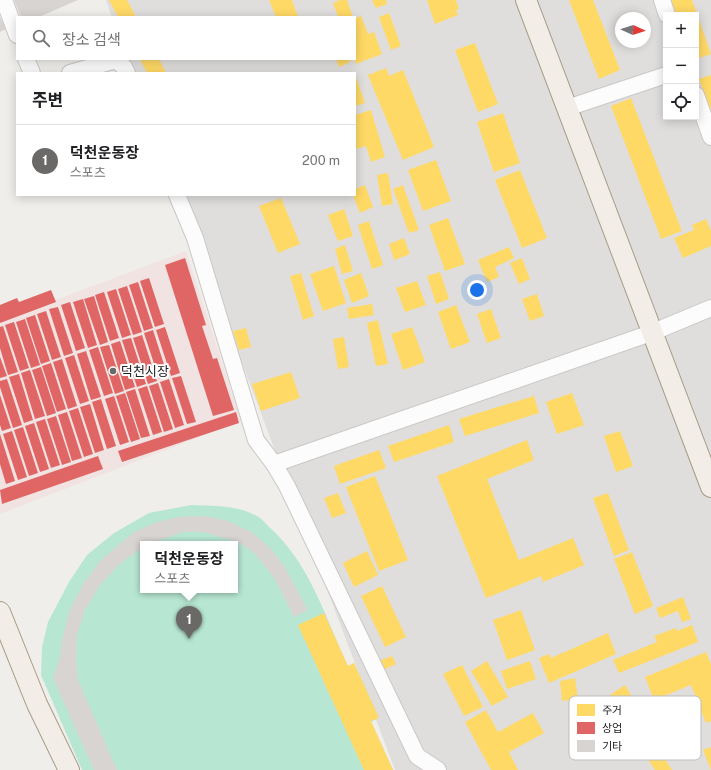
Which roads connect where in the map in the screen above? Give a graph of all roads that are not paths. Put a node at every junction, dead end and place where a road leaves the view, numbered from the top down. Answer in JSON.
{"nodes":[{"id":1,"x":4,"y":0,"type":"edge"},
{"id":2,"x":526,"y":0,"type":"edge"},
{"id":3,"x":662,"y":0,"type":"edge"},
{"id":4,"x":666,"y":12,"type":"edge"},
{"id":5,"x":16,"y":32,"type":"edge"},
{"id":6,"x":26,"y":60,"type":"edge"},
{"id":7,"x":116,"y":60,"type":"edge"},
{"id":8,"x":116,"y":60,"type":"edge"},
{"id":9,"x":32,"y":72,"type":"edge"},
{"id":10,"x":74,"y":72,"type":"edge"},
{"id":11,"x":126,"y":72,"type":"edge"},
{"id":12,"x":663,"y":75,"type":"edge"},
{"id":13,"x":699,"y":103,"type":"edge"},
{"id":14,"x":567,"y":108,"type":"junction"},
{"id":15,"x":711,"y":136,"type":"edge"},
{"id":16,"x":177,"y":196,"type":"edge"},
{"id":17,"x":711,"y":308,"type":"edge"},
{"id":18,"x":651,"y":333,"type":"junction"},
{"id":19,"x":274,"y":464,"type":"junction"},
{"id":20,"x":711,"y":487,"type":"edge"},
{"id":21,"x":0,"y":612,"type":"edge"},
{"id":22,"x":69,"y":770,"type":"edge"},
{"id":23,"x":438,"y":770,"type":"edge"}],
"edges":[{"from":1,"to":5,"type":"street"},
{"from":2,"to":14,"type":"main road"},
{"from":3,"to":4,"type":"street"},
{"from":6,"to":9,"type":"street"},
{"from":7,"to":11,"type":"street"},
{"from":8,"to":10,"type":"street"},
{"from":12,"to":14,"type":"street"},
{"from":13,"to":15,"type":"street"},
{"from":14,"to":18,"type":"main road"},
{"from":16,"to":19,"type":"street"},
{"from":17,"to":18,"type":"street"},
{"from":18,"to":19,"type":"street"},
{"from":18,"to":20,"type":"main road"},
{"from":19,"to":23,"type":"street"},
{"from":21,"to":22,"type":"main road"}]}
